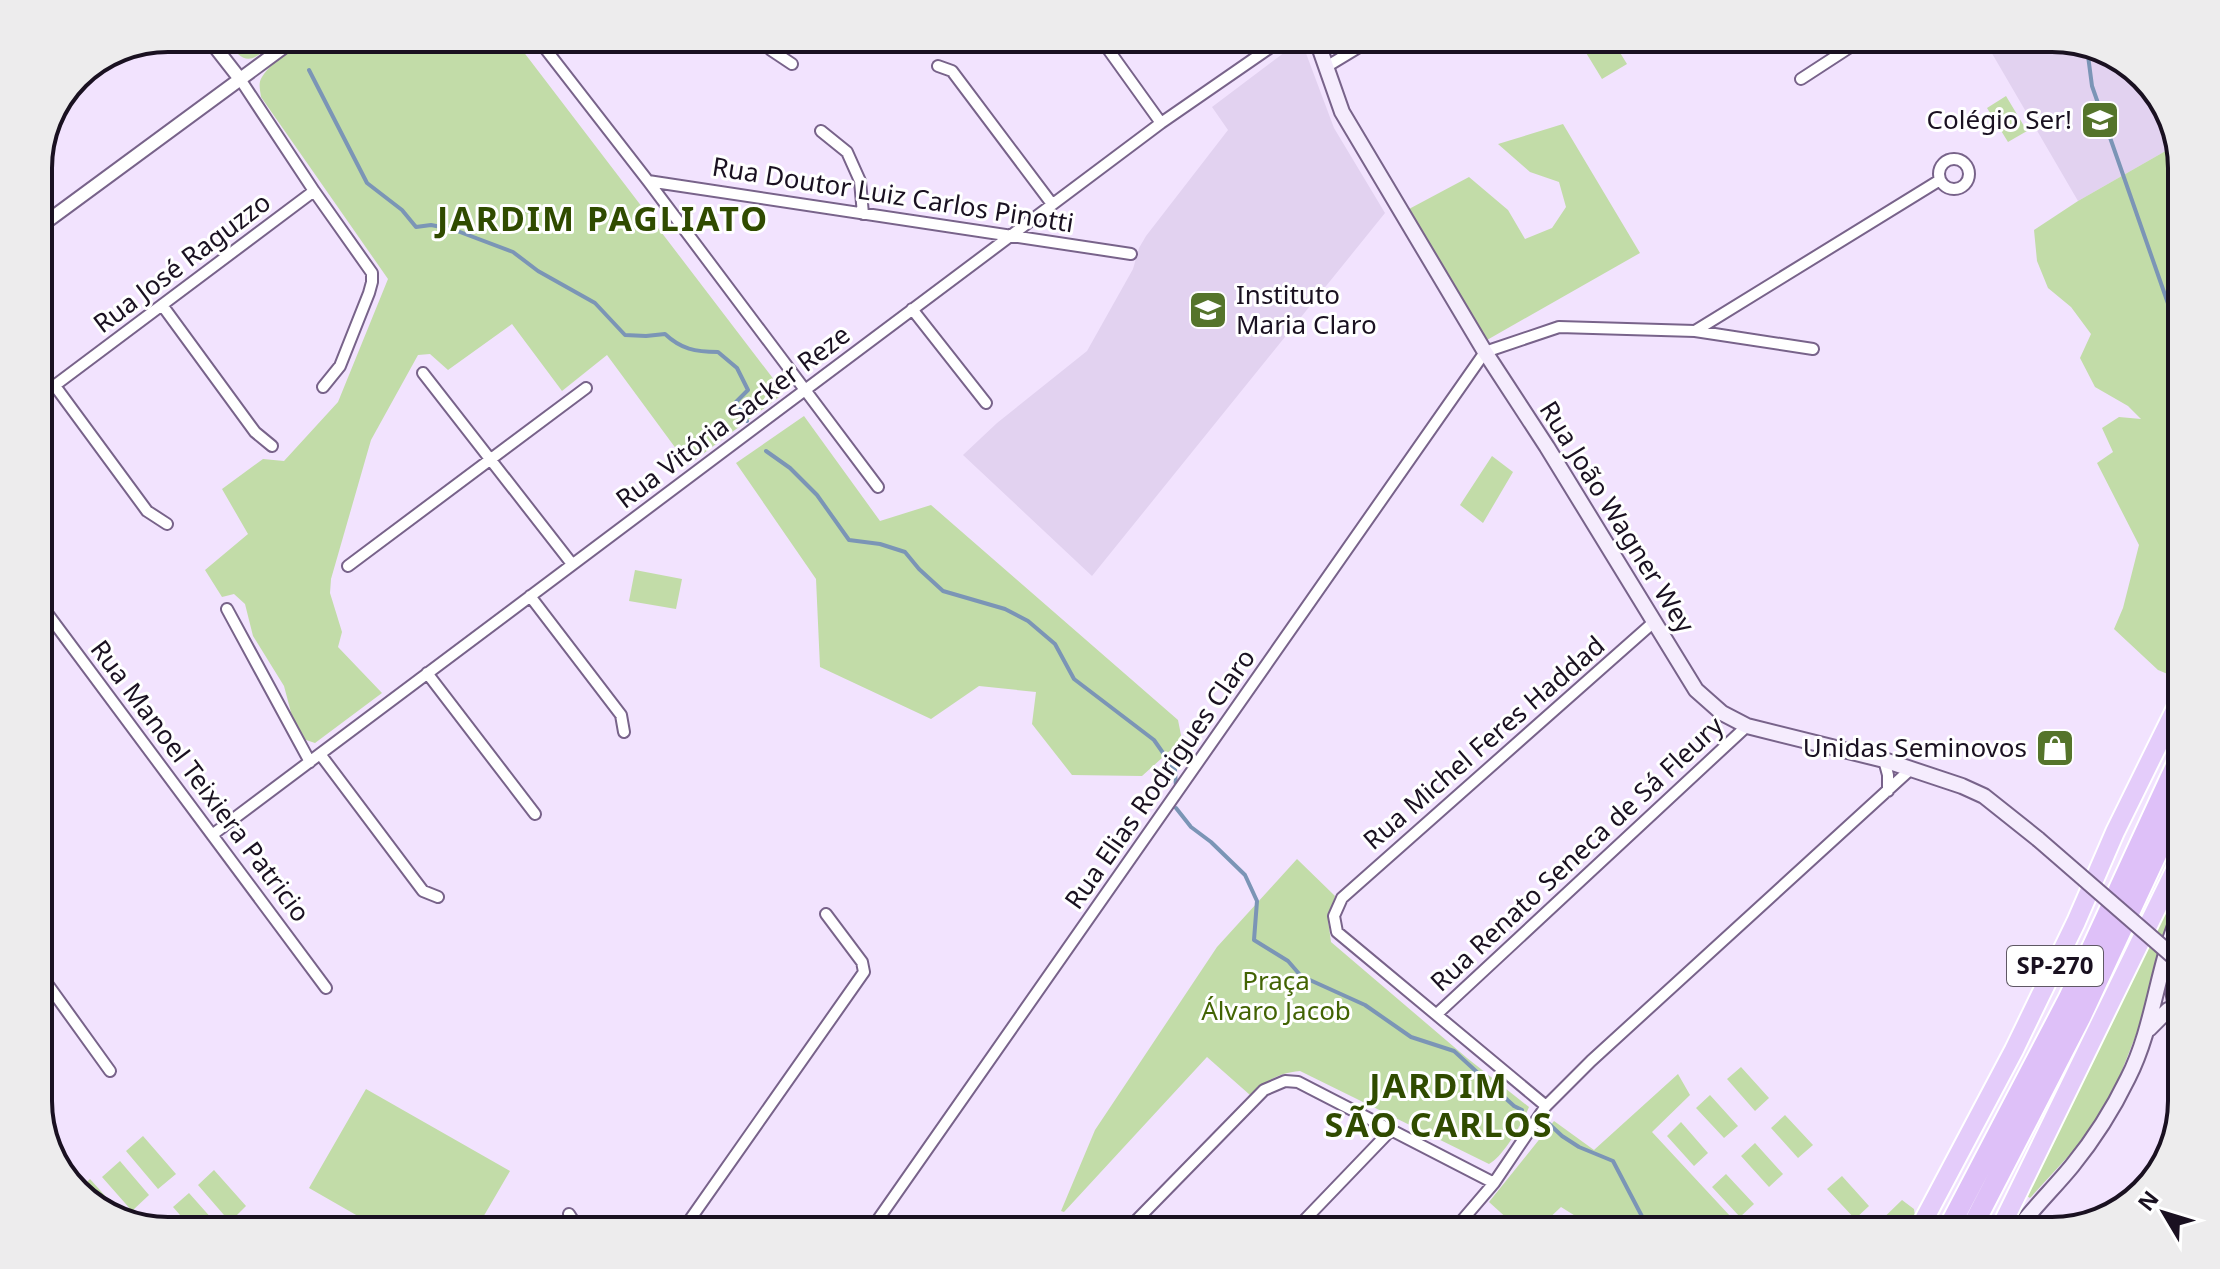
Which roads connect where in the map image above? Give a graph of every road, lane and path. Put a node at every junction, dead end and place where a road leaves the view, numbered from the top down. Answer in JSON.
{"nodes":[{"id":1,"x":219,"y":52,"type":"edge"},
{"id":2,"x":277,"y":52,"type":"edge"},
{"id":3,"x":548,"y":52,"type":"edge"},
{"id":4,"x":774,"y":52,"type":"edge"},
{"id":5,"x":1110,"y":52,"type":"edge"},
{"id":6,"x":1264,"y":52,"type":"edge"},
{"id":7,"x":1321,"y":52,"type":"edge"},
{"id":8,"x":1351,"y":52,"type":"edge"},
{"id":9,"x":1842,"y":52,"type":"edge"},
{"id":10,"x":792,"y":64,"type":"dead end"},
{"id":11,"x":938,"y":66,"type":"dead end"},
{"id":12,"x":1326,"y":67,"type":"junction"},
{"id":13,"x":240,"y":79,"type":"junction"},
{"id":14,"x":1801,"y":79,"type":"dead end"},
{"id":15,"x":1161,"y":123,"type":"junction"},
{"id":16,"x":821,"y":131,"type":"dead end"},
{"id":17,"x":1940,"y":180,"type":"dead end"},
{"id":18,"x":648,"y":181,"type":"junction"},
{"id":19,"x":314,"y":191,"type":"junction"},
{"id":20,"x":1052,"y":204,"type":"junction"},
{"id":21,"x":863,"y":214,"type":"junction"},
{"id":22,"x":52,"y":218,"type":"edge"},
{"id":23,"x":1011,"y":235,"type":"junction"},
{"id":24,"x":1131,"y":254,"type":"dead end"},
{"id":25,"x":162,"y":305,"type":"junction"},
{"id":26,"x":912,"y":309,"type":"junction"},
{"id":27,"x":1695,"y":331,"type":"junction"},
{"id":28,"x":1813,"y":349,"type":"dead end"},
{"id":29,"x":1485,"y":352,"type":"junction"},
{"id":30,"x":423,"y":373,"type":"dead end"},
{"id":31,"x":55,"y":386,"type":"junction"},
{"id":32,"x":323,"y":387,"type":"dead end"},
{"id":33,"x":52,"y":388,"type":"edge"},
{"id":34,"x":586,"y":388,"type":"dead end"},
{"id":35,"x":805,"y":390,"type":"junction"},
{"id":36,"x":986,"y":403,"type":"dead end"},
{"id":37,"x":272,"y":446,"type":"dead end"},
{"id":38,"x":490,"y":459,"type":"junction"},
{"id":39,"x":878,"y":487,"type":"dead end"},
{"id":40,"x":167,"y":524,"type":"dead end"},
{"id":41,"x":572,"y":564,"type":"junction"},
{"id":42,"x":348,"y":566,"type":"dead end"},
{"id":43,"x":530,"y":596,"type":"junction"},
{"id":44,"x":227,"y":609,"type":"dead end"},
{"id":45,"x":52,"y":620,"type":"edge"},
{"id":46,"x":1655,"y":621,"type":"junction"},
{"id":47,"x":427,"y":673,"type":"junction"},
{"id":48,"x":2168,"y":724,"type":"edge"},
{"id":49,"x":1747,"y":726,"type":"junction"},
{"id":50,"x":624,"y":732,"type":"dead end"},
{"id":51,"x":320,"y":754,"type":"junction"},
{"id":52,"x":1884,"y":760,"type":"junction"},
{"id":53,"x":310,"y":762,"type":"junction"},
{"id":54,"x":1912,"y":768,"type":"junction"},
{"id":55,"x":2168,"y":783,"type":"edge"},
{"id":56,"x":1888,"y":791,"type":"junction"},
{"id":57,"x":535,"y":814,"type":"dead end"},
{"id":58,"x":2168,"y":829,"type":"edge"},
{"id":59,"x":212,"y":835,"type":"junction"},
{"id":60,"x":2168,"y":885,"type":"edge"},
{"id":61,"x":438,"y":897,"type":"dead end"},
{"id":62,"x":826,"y":914,"type":"dead end"},
{"id":63,"x":2168,"y":948,"type":"edge"},
{"id":64,"x":2168,"y":950,"type":"edge"},
{"id":65,"x":326,"y":988,"type":"dead end"},
{"id":66,"x":52,"y":990,"type":"edge"},
{"id":67,"x":2168,"y":1010,"type":"edge"},
{"id":68,"x":1437,"y":1014,"type":"junction"},
{"id":69,"x":2144,"y":1036,"type":"junction"},
{"id":70,"x":110,"y":1071,"type":"dead end"},
{"id":71,"x":1546,"y":1106,"type":"junction"},
{"id":72,"x":1392,"y":1129,"type":"junction"},
{"id":73,"x":1494,"y":1183,"type":"junction"},
{"id":74,"x":569,"y":1214,"type":"dead end"},
{"id":75,"x":571,"y":1217,"type":"edge"},
{"id":76,"x":692,"y":1217,"type":"edge"},
{"id":77,"x":880,"y":1217,"type":"edge"},
{"id":78,"x":1140,"y":1217,"type":"edge"},
{"id":79,"x":1307,"y":1217,"type":"edge"},
{"id":80,"x":1465,"y":1217,"type":"edge"},
{"id":81,"x":1925,"y":1217,"type":"edge"},
{"id":82,"x":1954,"y":1217,"type":"edge"},
{"id":83,"x":1977,"y":1217,"type":"edge"},
{"id":84,"x":2006,"y":1217,"type":"edge"},
{"id":85,"x":2028,"y":1217,"type":"edge"}],
"edges":[{"from":1,"to":13,"type":"street"},
{"from":2,"to":13,"type":"street"},
{"from":3,"to":18,"type":"street"},
{"from":4,"to":10,"type":"street"},
{"from":5,"to":15,"type":"street"},
{"from":6,"to":15,"type":"street","name":"Rua Vitória Sacker Reze"},
{"from":7,"to":12,"type":"main road","name":"Rua João Wagner Wey"},
{"from":8,"to":12,"type":"street"},
{"from":9,"to":14,"type":"street"},
{"from":11,"to":20,"type":"street"},
{"from":12,"to":29,"type":"main road","name":"Rua João Wagner Wey"},
{"from":13,"to":19,"type":"street"},
{"from":13,"to":22,"type":"street"},
{"from":15,"to":20,"type":"street","name":"Rua Vitória Sacker Reze"},
{"from":16,"to":21,"type":"street"},
{"from":17,"to":27,"type":"street"},
{"from":18,"to":21,"type":"street","name":"Rua Doutor Luiz Carlos Pinotti"},
{"from":18,"to":35,"type":"street"},
{"from":19,"to":25,"type":"street","name":"Rua José Raguzzo"},
{"from":19,"to":32,"type":"street"},
{"from":20,"to":23,"type":"street","name":"Rua Vitória Sacker Reze"},
{"from":21,"to":23,"type":"street","name":"Rua Doutor Luiz Carlos Pinotti"},
{"from":23,"to":24,"type":"street","name":"Rua Doutor Luiz Carlos Pinotti"},
{"from":23,"to":26,"type":"street","name":"Rua Vitória Sacker Reze"},
{"from":25,"to":31,"type":"street","name":"Rua José Raguzzo"},
{"from":25,"to":37,"type":"street"},
{"from":26,"to":35,"type":"street","name":"Rua Vitória Sacker Reze"},
{"from":26,"to":36,"type":"street"},
{"from":27,"to":28,"type":"street"},
{"from":27,"to":29,"type":"street"},
{"from":29,"to":46,"type":"main road","name":"Rua João Wagner Wey"},
{"from":29,"to":77,"type":"street","name":"Rua Elias Rodrigues Claro"},
{"from":30,"to":38,"type":"street"},
{"from":31,"to":33,"type":"street","name":"Rua José Raguzzo"},
{"from":31,"to":40,"type":"street"},
{"from":34,"to":38,"type":"street"},
{"from":35,"to":39,"type":"street"},
{"from":35,"to":41,"type":"street","name":"Rua Vitória Sacker Reze"},
{"from":38,"to":41,"type":"street"},
{"from":38,"to":42,"type":"street"},
{"from":41,"to":43,"type":"street","name":"Rua Vitória Sacker Reze"},
{"from":43,"to":47,"type":"street","name":"Rua Vitória Sacker Reze"},
{"from":43,"to":50,"type":"street"},
{"from":44,"to":53,"type":"street"},
{"from":45,"to":59,"type":"street","name":"Rua Manoel Teixiera Patricio"},
{"from":46,"to":49,"type":"main road","name":"Rua João Wagner Wey"},
{"from":46,"to":68,"type":"street","name":"Rua Michel Feres Haddad"},
{"from":47,"to":51,"type":"street","name":"Rua Vitória Sacker Reze"},
{"from":47,"to":57,"type":"street"},
{"from":48,"to":81,"type":"highway","number":"SP-270"},
{"from":49,"to":52,"type":"main road","name":"Rua João Wagner Wey"},
{"from":49,"to":68,"type":"street","name":"Rua Renato Seneca de Sá Fleury"},
{"from":51,"to":53,"type":"street","name":"Rua Vitória Sacker Reze"},
{"from":51,"to":61,"type":"street"},
{"from":52,"to":54,"type":"main road","name":"Rua João Wagner Wey"},
{"from":52,"to":56,"type":"street"},
{"from":53,"to":59,"type":"street","name":"Rua Vitória Sacker Reze"},
{"from":54,"to":56,"type":"street"},
{"from":54,"to":64,"type":"main road","name":"Rua João Wagner Wey","bridge":true},
{"from":55,"to":82,"type":"highway","number":"SP-270"},
{"from":56,"to":71,"type":"street"},
{"from":58,"to":83,"type":"highway","number":"SP-270"},
{"from":59,"to":65,"type":"street","name":"Rua Manoel Teixiera Patricio"},
{"from":60,"to":84,"type":"highway","number":"SP-270"},
{"from":62,"to":76,"type":"street"},
{"from":63,"to":69,"type":"main road"},
{"from":66,"to":70,"type":"street"},
{"from":67,"to":69,"type":"main road"},
{"from":68,"to":71,"type":"street"},
{"from":69,"to":85,"type":"main road"},
{"from":71,"to":73,"type":"street"},
{"from":72,"to":73,"type":"street"},
{"from":72,"to":78,"type":"street"},
{"from":72,"to":79,"type":"street"},
{"from":73,"to":80,"type":"street"},
{"from":74,"to":75,"type":"street"}]}
